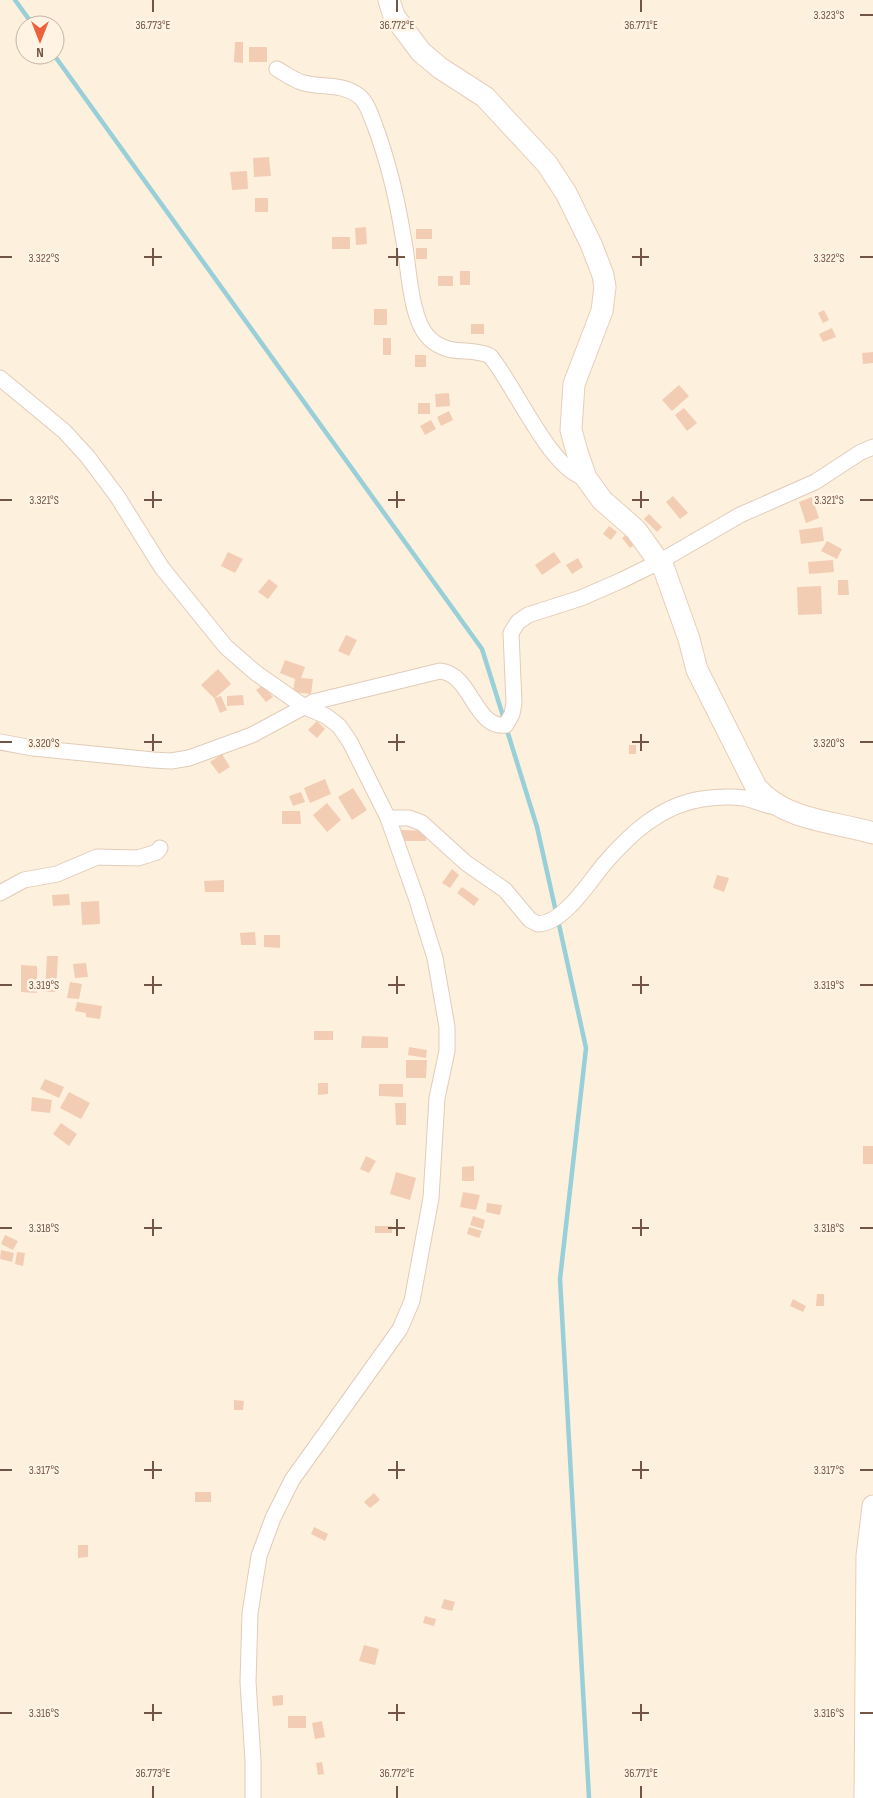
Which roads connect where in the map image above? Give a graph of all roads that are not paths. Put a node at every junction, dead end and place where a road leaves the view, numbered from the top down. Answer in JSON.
{"nodes":[{"id":1,"x":389,"y":0,"type":"edge"},
{"id":2,"x":277,"y":69,"type":"dead end"},
{"id":3,"x":0,"y":378,"type":"edge"},
{"id":4,"x":873,"y":447,"type":"edge"},
{"id":5,"x":586,"y":478,"type":"junction"},
{"id":6,"x":659,"y":562,"type":"junction"},
{"id":7,"x":303,"y":706,"type":"junction"},
{"id":8,"x":0,"y":742,"type":"edge"},
{"id":9,"x":777,"y":807,"type":"junction"},
{"id":10,"x":388,"y":818,"type":"junction"},
{"id":11,"x":873,"y":833,"type":"edge"},
{"id":12,"x":160,"y":848,"type":"dead end"},
{"id":13,"x":0,"y":893,"type":"edge"},
{"id":14,"x":873,"y":1506,"type":"edge"},
{"id":15,"x":870,"y":1621,"type":"edge"},
{"id":16,"x":253,"y":1798,"type":"edge"},
{"id":17,"x":865,"y":1798,"type":"edge"}],
"edges":[{"from":1,"to":5,"type":"street"},
{"from":2,"to":5,"type":"street"},
{"from":3,"to":7,"type":"street"},
{"from":4,"to":6,"type":"street"},
{"from":5,"to":6,"type":"street"},
{"from":6,"to":7,"type":"street"},
{"from":6,"to":9,"type":"street"},
{"from":7,"to":8,"type":"street"},
{"from":7,"to":10,"type":"street"},
{"from":9,"to":10,"type":"street"},
{"from":9,"to":11,"type":"street"},
{"from":10,"to":16,"type":"street"},
{"from":12,"to":13,"type":"street"},
{"from":14,"to":15,"type":"street"},
{"from":15,"to":17,"type":"street"}]}
